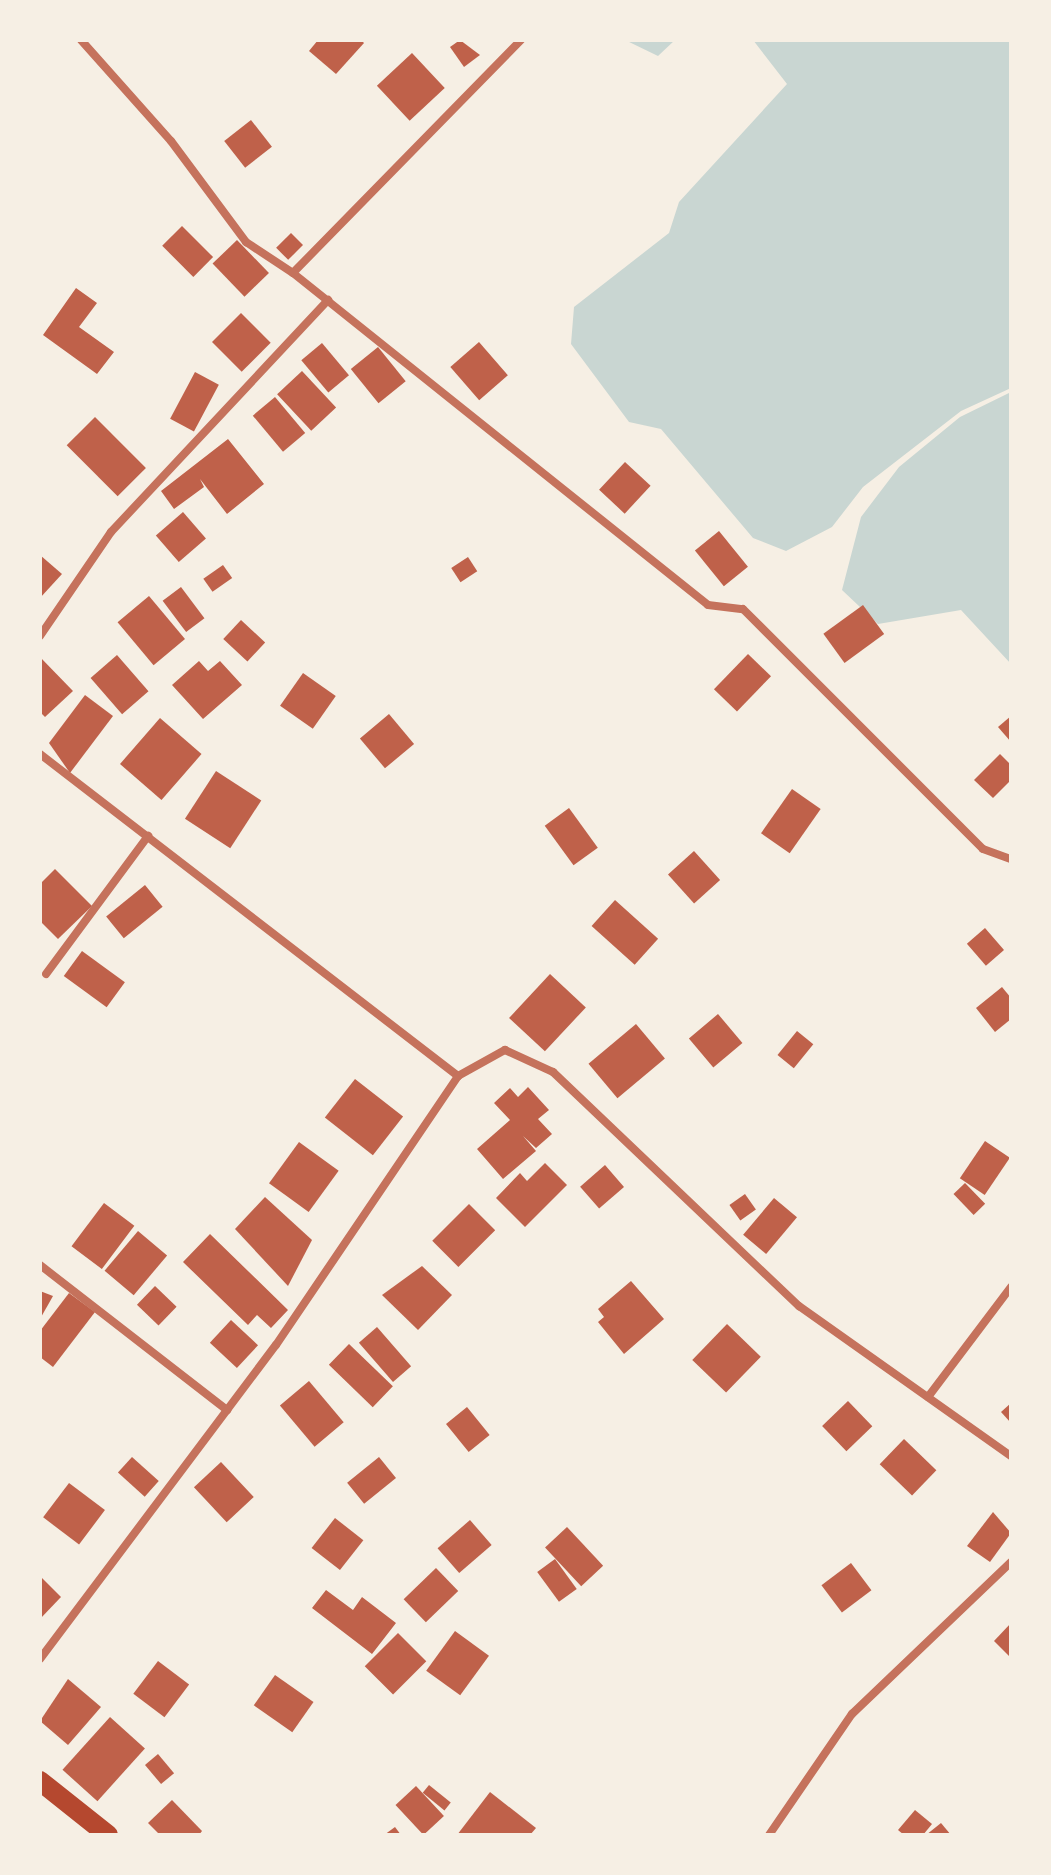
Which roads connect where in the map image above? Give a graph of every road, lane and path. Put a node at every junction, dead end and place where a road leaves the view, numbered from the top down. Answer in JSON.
{"nodes":[{"id":1,"x":81,"y":40,"type":"edge"},
{"id":2,"x":521,"y":40,"type":"edge"},
{"id":3,"x":293,"y":273,"type":"junction"},
{"id":4,"x":328,"y":300,"type":"junction"},
{"id":5,"x":40,"y":636,"type":"edge"},
{"id":6,"x":40,"y":754,"type":"edge"},
{"id":7,"x":148,"y":836,"type":"junction"},
{"id":8,"x":1011,"y":859,"type":"edge"},
{"id":9,"x":46,"y":974,"type":"dead end"},
{"id":10,"x":458,"y":1076,"type":"junction"},
{"id":11,"x":40,"y":1265,"type":"edge"},
{"id":12,"x":1011,"y":1287,"type":"edge"},
{"id":13,"x":928,"y":1397,"type":"junction"},
{"id":14,"x":227,"y":1410,"type":"junction"},
{"id":15,"x":1011,"y":1456,"type":"edge"},
{"id":16,"x":1011,"y":1562,"type":"edge"},
{"id":17,"x":40,"y":1659,"type":"edge"},
{"id":18,"x":40,"y":1781,"type":"edge"},
{"id":19,"x":108,"y":1835,"type":"edge"},
{"id":20,"x":769,"y":1835,"type":"edge"}],
"edges":[{"from":1,"to":3,"type":"street"},
{"from":2,"to":3,"type":"street"},
{"from":3,"to":4,"type":"street"},
{"from":4,"to":5,"type":"street"},
{"from":4,"to":8,"type":"street"},
{"from":6,"to":7,"type":"street"},
{"from":7,"to":9,"type":"street"},
{"from":7,"to":10,"type":"street"},
{"from":10,"to":13,"type":"street"},
{"from":10,"to":14,"type":"street"},
{"from":11,"to":14,"type":"street"},
{"from":12,"to":13,"type":"street"},
{"from":13,"to":15,"type":"street"},
{"from":14,"to":17,"type":"street"},
{"from":16,"to":20,"type":"street"},
{"from":18,"to":19,"type":"main road"}]}
